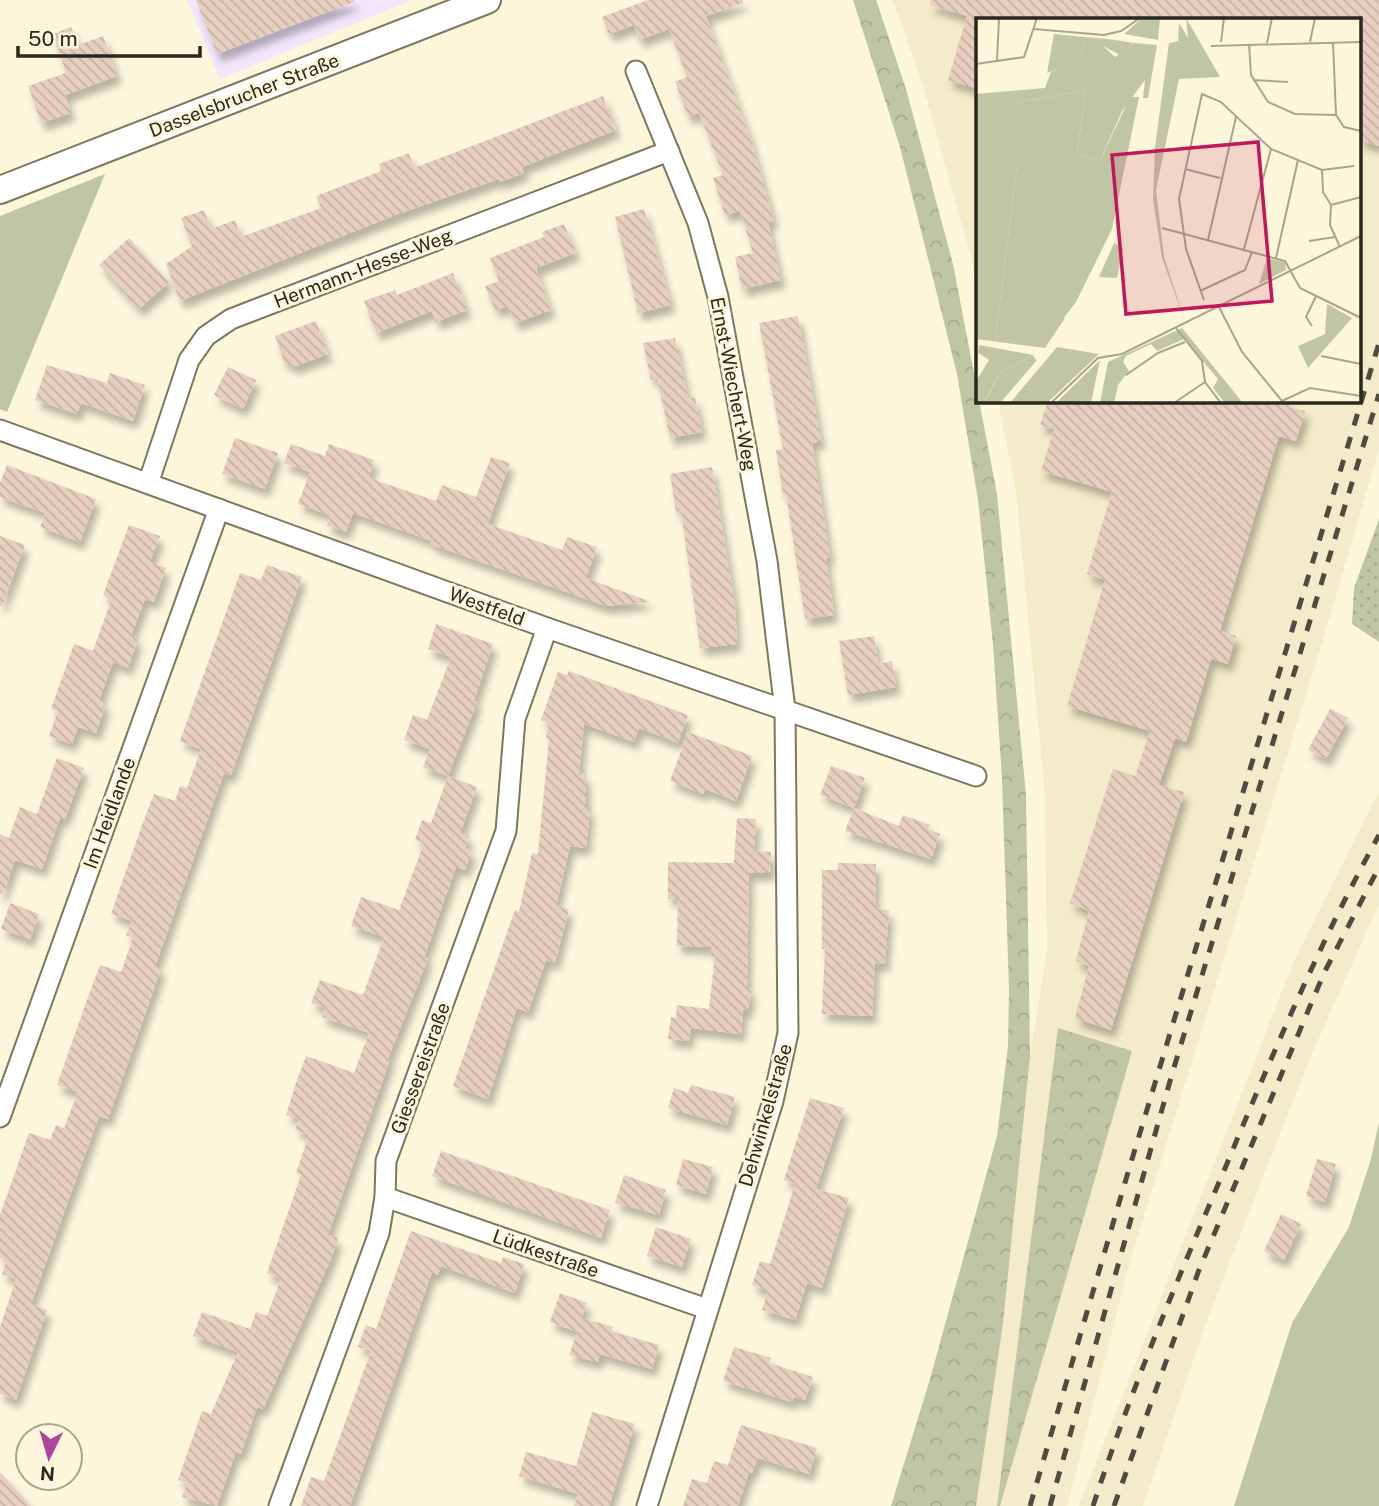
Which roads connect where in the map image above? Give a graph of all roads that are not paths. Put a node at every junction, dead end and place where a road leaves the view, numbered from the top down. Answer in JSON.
{"nodes":[{"id":1,"x":487,"y":0,"type":"edge"},
{"id":2,"x":636,"y":71,"type":"dead end"},
{"id":3,"x":669,"y":151,"type":"junction"},
{"id":4,"x":0,"y":190,"type":"edge"},
{"id":5,"x":0,"y":430,"type":"edge"},
{"id":6,"x":149,"y":481,"type":"junction"},
{"id":7,"x":219,"y":509,"type":"junction"},
{"id":8,"x":547,"y":628,"type":"junction"},
{"id":9,"x":785,"y":710,"type":"junction"},
{"id":10,"x":976,"y":776,"type":"dead end"},
{"id":11,"x":0,"y":1117,"type":"edge"},
{"id":12,"x":386,"y":1197,"type":"junction"},
{"id":13,"x":707,"y":1309,"type":"junction"},
{"id":14,"x":279,"y":1506,"type":"edge"},
{"id":15,"x":647,"y":1506,"type":"edge"}],
"edges":[{"from":1,"to":4,"type":"street","name":"Dasselsbrucher Straße"},
{"from":2,"to":3,"type":"street","name":"Ernst-Wiechert-Weg"},
{"from":3,"to":6,"type":"street","name":"Hermann-Hesse-Weg"},
{"from":3,"to":9,"type":"street","name":"Ernst-Wiechert-Weg"},
{"from":5,"to":6,"type":"street","name":"Westfeld"},
{"from":6,"to":7,"type":"street","name":"Westfeld"},
{"from":7,"to":8,"type":"street","name":"Westfeld"},
{"from":7,"to":11,"type":"street","name":"Im Heidlande"},
{"from":8,"to":9,"type":"street","name":"Westfeld"},
{"from":8,"to":12,"type":"street","name":"Giessereistraße"},
{"from":9,"to":10,"type":"street","name":"Westfeld"},
{"from":9,"to":13,"type":"street","name":"Dehwinkelstraße"},
{"from":12,"to":13,"type":"street","name":"Lüdkestraße"},
{"from":12,"to":14,"type":"street","name":"Giessereistraße"},
{"from":13,"to":15,"type":"street","name":"Dehwinkelstraße"}]}
